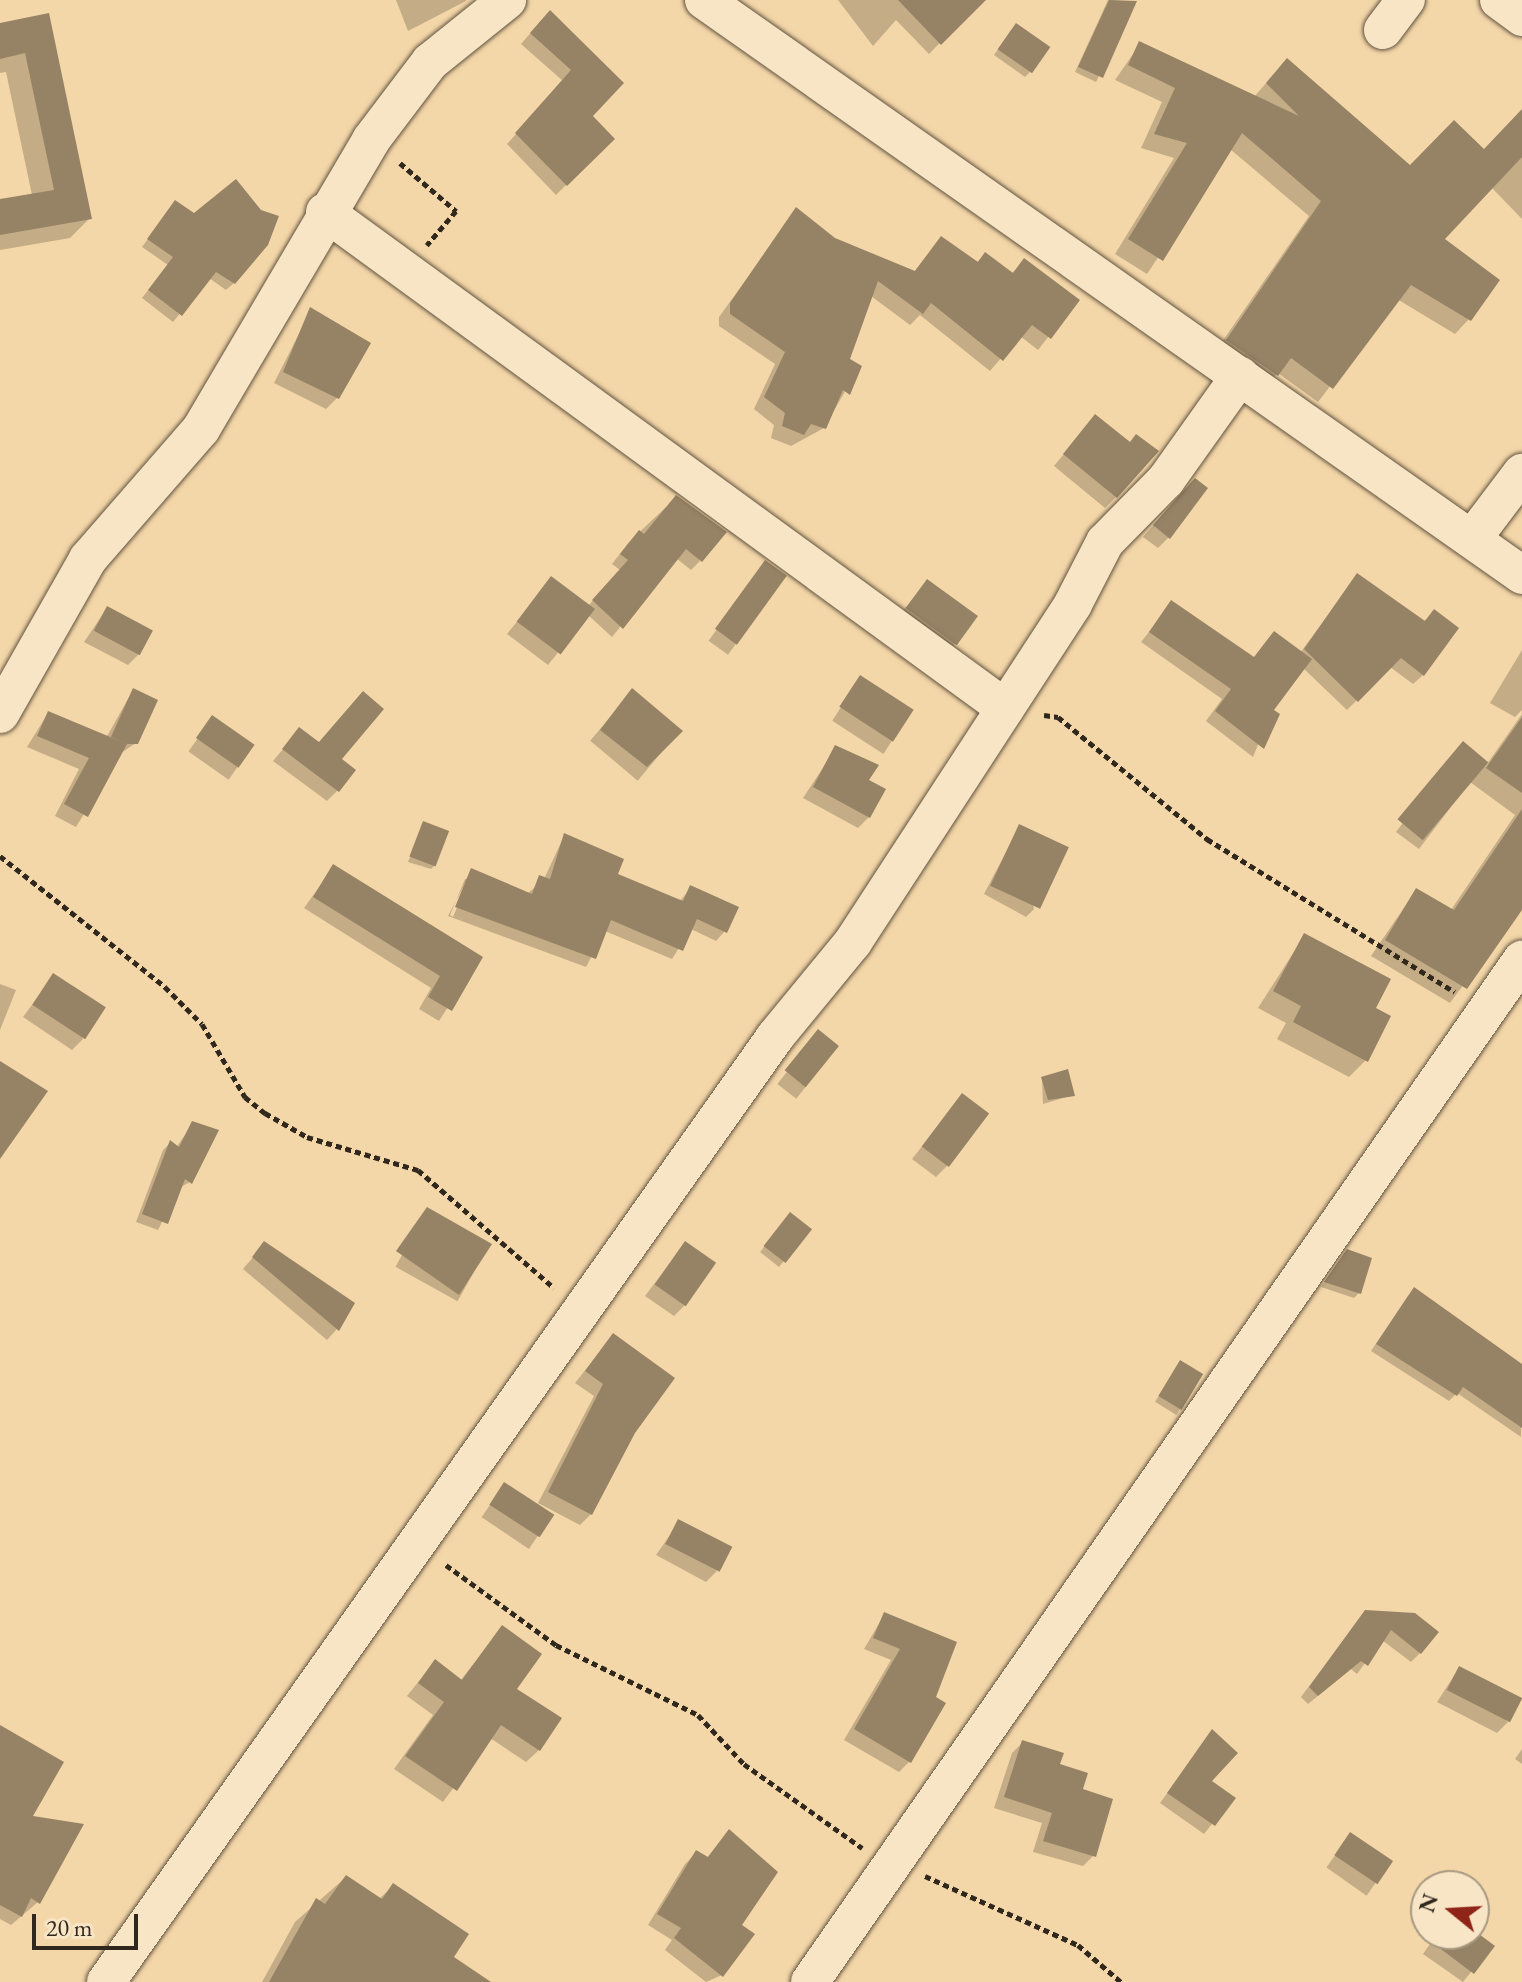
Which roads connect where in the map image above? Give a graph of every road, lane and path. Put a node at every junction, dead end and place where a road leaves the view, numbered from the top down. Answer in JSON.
{"nodes":[{"id":1,"x":507,"y":0,"type":"edge"},
{"id":2,"x":704,"y":0,"type":"edge"},
{"id":3,"x":1406,"y":0,"type":"edge"},
{"id":4,"x":1499,"y":0,"type":"edge"},
{"id":5,"x":1522,"y":17,"type":"edge"},
{"id":6,"x":1383,"y":30,"type":"dead end"},
{"id":7,"x":371,"y":140,"type":"junction"},
{"id":8,"x":325,"y":212,"type":"junction"},
{"id":9,"x":406,"y":271,"type":"junction"},
{"id":10,"x":1240,"y":376,"type":"junction"},
{"id":11,"x":1522,"y":473,"type":"edge"},
{"id":12,"x":1472,"y":539,"type":"junction"},
{"id":13,"x":1522,"y":575,"type":"edge"},
{"id":14,"x":1005,"y":708,"type":"junction"},
{"id":15,"x":0,"y":714,"type":"edge"},
{"id":16,"x":0,"y":856,"type":"edge"},
{"id":17,"x":1522,"y":960,"type":"edge"},
{"id":18,"x":1486,"y":1012,"type":"junction"},
{"id":19,"x":582,"y":1314,"type":"junction"},
{"id":20,"x":422,"y":1545,"type":"junction"},
{"id":21,"x":892,"y":1859,"type":"junction"},
{"id":22,"x":106,"y":1982,"type":"edge"},
{"id":23,"x":810,"y":1982,"type":"edge"},
{"id":24,"x":1121,"y":1982,"type":"edge"}],
"edges":[{"from":1,"to":7,"type":"street"},
{"from":2,"to":10,"type":"street"},
{"from":3,"to":6,"type":"street"},
{"from":4,"to":5,"type":"street"},
{"from":7,"to":8,"type":"street"},
{"from":7,"to":9,"type":"path"},
{"from":8,"to":9,"type":"street"},
{"from":8,"to":15,"type":"street"},
{"from":9,"to":14,"type":"street"},
{"from":10,"to":12,"type":"street"},
{"from":10,"to":14,"type":"street"},
{"from":11,"to":12,"type":"street"},
{"from":12,"to":13,"type":"street"},
{"from":14,"to":18,"type":"path"},
{"from":14,"to":19,"type":"street"},
{"from":16,"to":19,"type":"path"},
{"from":17,"to":18,"type":"street"},
{"from":18,"to":21,"type":"street"},
{"from":19,"to":20,"type":"street"},
{"from":20,"to":21,"type":"path"},
{"from":20,"to":22,"type":"street"},
{"from":21,"to":23,"type":"street"},
{"from":21,"to":24,"type":"path"}]}
